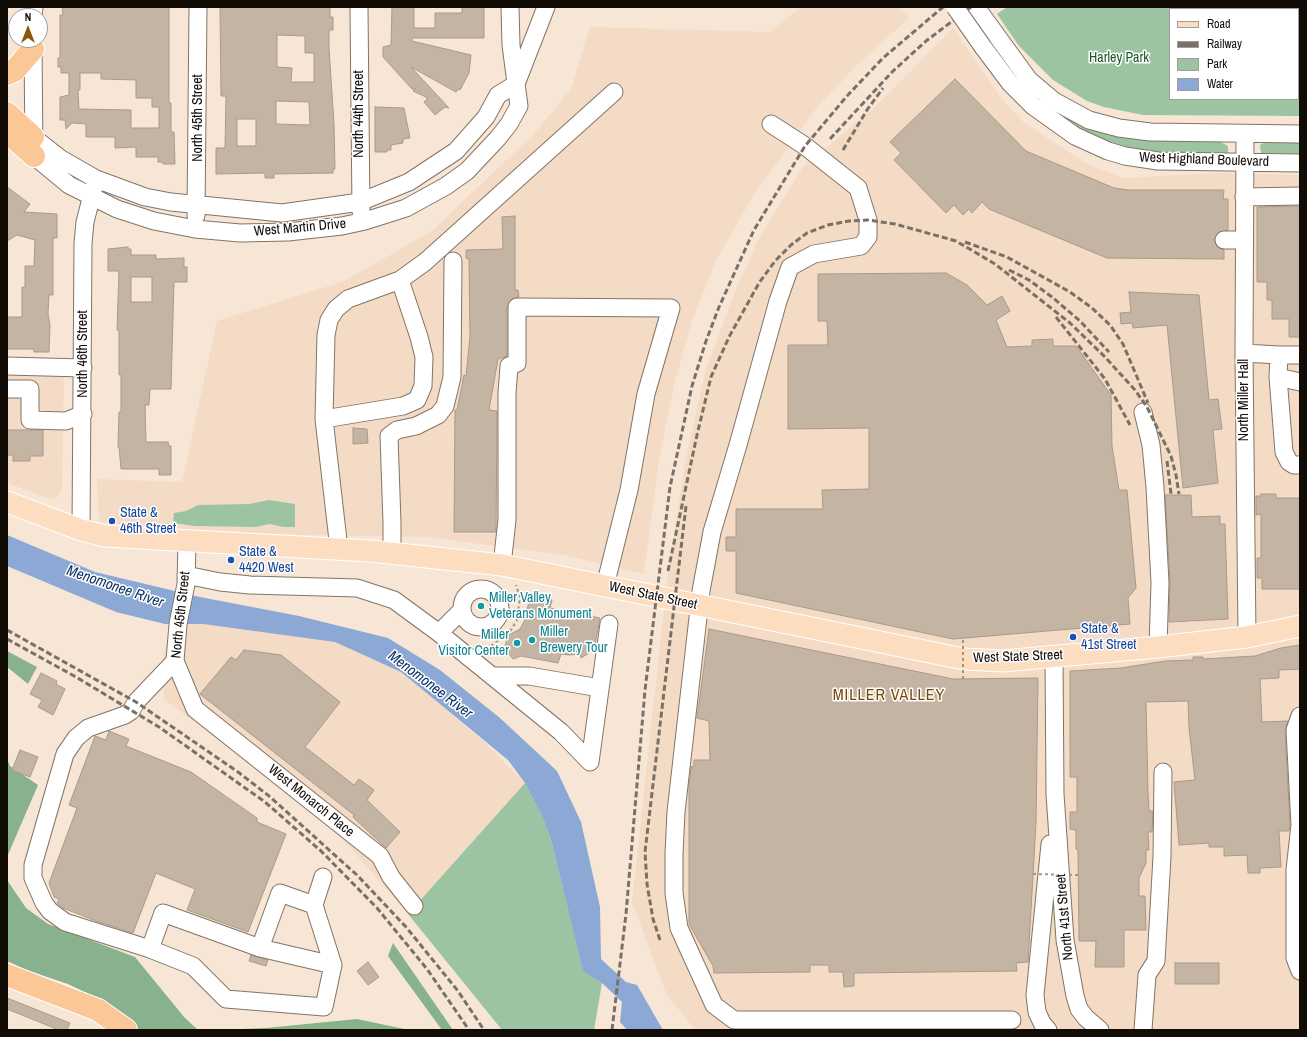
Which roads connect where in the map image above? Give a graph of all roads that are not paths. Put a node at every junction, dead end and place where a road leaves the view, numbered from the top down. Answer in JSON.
{"nodes":[{"id":1,"x":198,"y":7,"type":"edge"},
{"id":2,"x":359,"y":7,"type":"edge"},
{"id":3,"x":510,"y":7,"type":"edge"},
{"id":4,"x":546,"y":7,"type":"edge"},
{"id":5,"x":955,"y":7,"type":"edge"},
{"id":6,"x":976,"y":7,"type":"edge"},
{"id":7,"x":30,"y":48,"type":"edge"},
{"id":8,"x":33,"y":48,"type":"edge"},
{"id":9,"x":7,"y":74,"type":"edge"},
{"id":10,"x":516,"y":84,"type":"junction"},
{"id":11,"x":614,"y":92,"type":"dead end"},
{"id":12,"x":7,"y":113,"type":"edge"},
{"id":13,"x":771,"y":124,"type":"dead end"},
{"id":14,"x":7,"y":132,"type":"edge"},
{"id":15,"x":1245,"y":134,"type":"junction"},
{"id":16,"x":1300,"y":134,"type":"edge"},
{"id":17,"x":34,"y":147,"type":"junction"},
{"id":18,"x":1244,"y":163,"type":"junction"},
{"id":19,"x":1300,"y":163,"type":"edge"},
{"id":20,"x":96,"y":179,"type":"junction"},
{"id":21,"x":1244,"y":196,"type":"junction"},
{"id":22,"x":1300,"y":196,"type":"edge"},
{"id":23,"x":90,"y":197,"type":"junction"},
{"id":24,"x":360,"y":202,"type":"junction"},
{"id":25,"x":198,"y":206,"type":"junction"},
{"id":26,"x":362,"y":222,"type":"junction"},
{"id":27,"x":195,"y":228,"type":"junction"},
{"id":28,"x":1224,"y":240,"type":"dead end"},
{"id":29,"x":1244,"y":240,"type":"junction"},
{"id":30,"x":453,"y":261,"type":"dead end"},
{"id":31,"x":400,"y":280,"type":"junction"},
{"id":32,"x":1244,"y":353,"type":"junction"},
{"id":33,"x":1278,"y":355,"type":"junction"},
{"id":34,"x":1300,"y":356,"type":"edge"},
{"id":35,"x":7,"y":366,"type":"edge"},
{"id":36,"x":83,"y":368,"type":"junction"},
{"id":37,"x":1278,"y":377,"type":"junction"},
{"id":38,"x":1300,"y":382,"type":"edge"},
{"id":39,"x":7,"y":389,"type":"edge"},
{"id":40,"x":1143,"y":412,"type":"dead end"},
{"id":41,"x":83,"y":414,"type":"junction"},
{"id":42,"x":324,"y":419,"type":"junction"},
{"id":43,"x":1300,"y":465,"type":"edge"},
{"id":44,"x":7,"y":502,"type":"edge"},
{"id":45,"x":81,"y":530,"type":"junction"},
{"id":46,"x":187,"y":542,"type":"junction"},
{"id":47,"x":339,"y":549,"type":"junction"},
{"id":48,"x":392,"y":553,"type":"junction"},
{"id":49,"x":481,"y":563,"type":"junction"},
{"id":50,"x":502,"y":565,"type":"junction"},
{"id":51,"x":186,"y":579,"type":"junction"},
{"id":52,"x":605,"y":586,"type":"junction"},
{"id":53,"x":483,"y":589,"type":"junction"},
{"id":54,"x":699,"y":606,"type":"junction"},
{"id":55,"x":462,"y":610,"type":"junction"},
{"id":56,"x":609,"y":624,"type":"dead end"},
{"id":57,"x":1300,"y":626,"type":"edge"},
{"id":58,"x":439,"y":633,"type":"junction"},
{"id":59,"x":1247,"y":637,"type":"junction"},
{"id":60,"x":1158,"y":647,"type":"junction"},
{"id":61,"x":1054,"y":657,"type":"junction"},
{"id":62,"x":175,"y":661,"type":"junction"},
{"id":63,"x":492,"y":676,"type":"junction"},
{"id":64,"x":600,"y":688,"type":"junction"},
{"id":65,"x":195,"y":709,"type":"joint"},
{"id":66,"x":1300,"y":716,"type":"edge"},
{"id":67,"x":1163,"y":772,"type":"dead end"},
{"id":68,"x":1055,"y":794,"type":"junction"},
{"id":69,"x":323,"y":877,"type":"dead end"},
{"id":70,"x":314,"y":905,"type":"junction"},
{"id":71,"x":414,"y":906,"type":"dead end"},
{"id":72,"x":260,"y":948,"type":"junction"},
{"id":73,"x":150,"y":949,"type":"junction"},
{"id":74,"x":333,"y":965,"type":"junction"},
{"id":75,"x":1300,"y":971,"type":"edge"},
{"id":76,"x":7,"y":976,"type":"edge"},
{"id":77,"x":1012,"y":1020,"type":"dead end"},
{"id":78,"x":730,"y":1025,"type":"edge"},
{"id":79,"x":826,"y":1025,"type":"edge"},
{"id":80,"x":954,"y":1025,"type":"edge"},
{"id":81,"x":126,"y":1030,"type":"edge"},
{"id":82,"x":1048,"y":1030,"type":"edge"},
{"id":83,"x":1100,"y":1030,"type":"edge"},
{"id":84,"x":1143,"y":1030,"type":"edge"}],
"edges":[{"from":1,"to":25,"type":"street","name":"North 45th Street"},
{"from":2,"to":24,"type":"street","name":"North 44th Street"},
{"from":3,"to":10,"type":"street"},
{"from":4,"to":10,"type":"street","name":"West Martin Drive"},
{"from":5,"to":18,"type":"street","name":"West Highland Boulevard","bridge":true},
{"from":6,"to":15,"type":"street","name":"West Highland Boulevard"},
{"from":7,"to":9,"type":"highway"},
{"from":8,"to":17,"type":"street"},
{"from":10,"to":24,"type":"street","name":"West Martin Drive"},
{"from":10,"to":26,"type":"street","name":"West Martin Drive"},
{"from":11,"to":31,"type":"street"},
{"from":12,"to":17,"type":"highway"},
{"from":13,"to":54,"type":"street"},
{"from":14,"to":17,"type":"highway"},
{"from":15,"to":16,"type":"street","name":"West Highland Boulevard"},
{"from":15,"to":18,"type":"street","name":"North Miller Hall"},
{"from":17,"to":20,"type":"street","name":"West Martin Drive"},
{"from":17,"to":23,"type":"street","name":"West Martin Drive"},
{"from":18,"to":19,"type":"street","name":"West Highland Boulevard"},
{"from":18,"to":21,"type":"street","name":"North Miller Hall"},
{"from":20,"to":23,"type":"street","name":"North 46th Street"},
{"from":20,"to":25,"type":"street","name":"West Martin Drive"},
{"from":21,"to":22,"type":"street"},
{"from":21,"to":29,"type":"street","name":"North Miller Hall"},
{"from":23,"to":27,"type":"street","name":"West Martin Drive"},
{"from":23,"to":36,"type":"street","name":"North 46th Street"},
{"from":24,"to":25,"type":"street","name":"West Martin Drive"},
{"from":24,"to":26,"type":"street","name":"North 44th Street"},
{"from":25,"to":27,"type":"street","name":"North 45th Street"},
{"from":26,"to":27,"type":"street","name":"West Martin Drive"},
{"from":28,"to":29,"type":"street"},
{"from":29,"to":32,"type":"street","name":"North Miller Hall"},
{"from":30,"to":48,"type":"street"},
{"from":31,"to":42,"type":"street"},
{"from":31,"to":42,"type":"street"},
{"from":32,"to":33,"type":"street"},
{"from":32,"to":59,"type":"street","name":"North Miller Hall"},
{"from":33,"to":34,"type":"street"},
{"from":33,"to":37,"type":"street"},
{"from":35,"to":36,"type":"street"},
{"from":36,"to":41,"type":"street","name":"North 46th Street"},
{"from":37,"to":38,"type":"street"},
{"from":37,"to":43,"type":"street"},
{"from":39,"to":41,"type":"street"},
{"from":40,"to":60,"type":"street"},
{"from":41,"to":45,"type":"street","name":"North 46th Street"},
{"from":42,"to":47,"type":"street"},
{"from":44,"to":45,"type":"main road","name":"West State Street"},
{"from":45,"to":46,"type":"main road","name":"West State Street"},
{"from":46,"to":47,"type":"main road","name":"West State Street"},
{"from":46,"to":51,"type":"street","name":"North 45th Street"},
{"from":47,"to":48,"type":"main road","name":"West State Street"},
{"from":48,"to":49,"type":"main road","name":"West State Street"},
{"from":49,"to":50,"type":"main road","name":"West State Street"},
{"from":49,"to":53,"type":"street"},
{"from":50,"to":52,"type":"main road","name":"West State Street"},
{"from":50,"to":52,"type":"street"},
{"from":51,"to":58,"type":"street"},
{"from":51,"to":62,"type":"street","name":"North 45th Street"},
{"from":52,"to":54,"type":"main road","name":"West State Street"},
{"from":53,"to":55,"type":"street"},
{"from":53,"to":55,"type":"street"},
{"from":54,"to":61,"type":"main road","name":"West State Street"},
{"from":54,"to":78,"type":"street"},
{"from":55,"to":58,"type":"street"},
{"from":56,"to":64,"type":"street"},
{"from":57,"to":59,"type":"main road","name":"West State Street"},
{"from":58,"to":63,"type":"street"},
{"from":59,"to":60,"type":"main road","name":"West State Street"},
{"from":60,"to":61,"type":"main road","name":"West State Street"},
{"from":61,"to":68,"type":"street","name":"North 41st Street"},
{"from":62,"to":65,"type":"street","name":"North 45th Street"},
{"from":62,"to":73,"type":"street"},
{"from":63,"to":64,"type":"street"},
{"from":63,"to":64,"type":"street"},
{"from":65,"to":71,"type":"street","name":"West Monarch Place"},
{"from":66,"to":75,"type":"street"},
{"from":67,"to":84,"type":"street"},
{"from":68,"to":82,"type":"street","name":"North 41st Street"},
{"from":68,"to":83,"type":"street","name":"North 41st Street"},
{"from":69,"to":70,"type":"street"},
{"from":70,"to":72,"type":"street"},
{"from":70,"to":74,"type":"street"},
{"from":72,"to":73,"type":"street"},
{"from":72,"to":74,"type":"street"},
{"from":73,"to":74,"type":"street"},
{"from":76,"to":81,"type":"highway"},
{"from":77,"to":80,"type":"street"},
{"from":78,"to":79,"type":"street"},
{"from":79,"to":80,"type":"street"}]}
